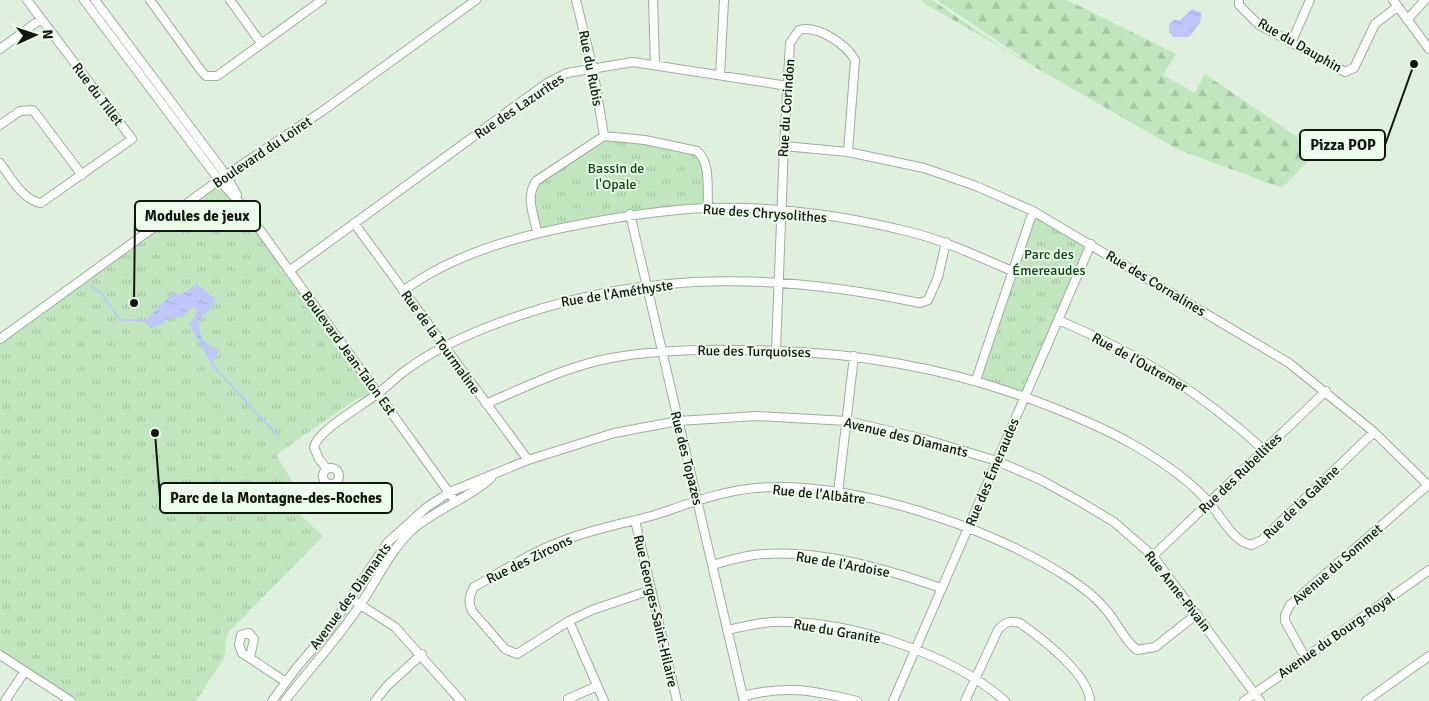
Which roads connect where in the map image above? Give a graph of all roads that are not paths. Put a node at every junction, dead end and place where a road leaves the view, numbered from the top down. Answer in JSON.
{"nodes":[{"id":1,"x":27,"y":0,"type":"edge"},
{"id":2,"x":84,"y":0,"type":"edge"},
{"id":3,"x":95,"y":0,"type":"edge"},
{"id":4,"x":150,"y":0,"type":"edge"},
{"id":5,"x":230,"y":0,"type":"edge"},
{"id":6,"x":322,"y":0,"type":"edge"},
{"id":7,"x":476,"y":0,"type":"edge"},
{"id":8,"x":576,"y":0,"type":"edge"},
{"id":9,"x":653,"y":0,"type":"edge"},
{"id":10,"x":724,"y":0,"type":"edge"},
{"id":11,"x":1239,"y":0,"type":"edge"},
{"id":12,"x":1310,"y":0,"type":"edge"},
{"id":13,"x":1425,"y":0,"type":"edge"},
{"id":14,"x":1395,"y":3,"type":"edge"},
{"id":15,"x":41,"y":19,"type":"junction"},
{"id":16,"x":1407,"y":20,"type":"junction"},
{"id":17,"x":1292,"y":41,"type":"junction"},
{"id":18,"x":261,"y":43,"type":"junction"},
{"id":19,"x":0,"y":49,"type":"edge"},
{"id":20,"x":1429,"y":49,"type":"edge"},
{"id":21,"x":655,"y":64,"type":"junction"},
{"id":22,"x":593,"y":69,"type":"junction"},
{"id":23,"x":720,"y":75,"type":"junction"},
{"id":24,"x":788,"y":86,"type":"junction"},
{"id":25,"x":0,"y":125,"type":"edge"},
{"id":26,"x":604,"y":136,"type":"junction"},
{"id":27,"x":784,"y":146,"type":"junction"},
{"id":28,"x":848,"y":152,"type":"junction"},
{"id":29,"x":0,"y":163,"type":"edge"},
{"id":30,"x":82,"y":175,"type":"junction"},
{"id":31,"x":223,"y":178,"type":"junction"},
{"id":32,"x":708,"y":208,"type":"junction"},
{"id":33,"x":1033,"y":211,"type":"junction"},
{"id":34,"x":781,"y":212,"type":"junction"},
{"id":35,"x":630,"y":214,"type":"junction"},
{"id":36,"x":354,"y":223,"type":"junction"},
{"id":37,"x":538,"y":232,"type":"junction"},
{"id":38,"x":946,"y":242,"type":"junction"},
{"id":39,"x":1091,"y":244,"type":"junction"},
{"id":40,"x":289,"y":271,"type":"junction"},
{"id":41,"x":1012,"y":272,"type":"junction"},
{"id":42,"x":778,"y":282,"type":"junction"},
{"id":43,"x":647,"y":286,"type":"junction"},
{"id":44,"x":403,"y":291,"type":"junction"},
{"id":45,"x":1058,"y":320,"type":"junction"},
{"id":46,"x":0,"y":339,"type":"edge"},
{"id":47,"x":444,"y":347,"type":"junction"},
{"id":48,"x":776,"y":350,"type":"junction"},
{"id":49,"x":662,"y":352,"type":"junction"},
{"id":50,"x":854,"y":356,"type":"junction"},
{"id":51,"x":976,"y":380,"type":"junction"},
{"id":52,"x":1326,"y":391,"type":"junction"},
{"id":53,"x":379,"y":393,"type":"junction"},
{"id":54,"x":1025,"y":396,"type":"junction"},
{"id":55,"x":486,"y":404,"type":"junction"},
{"id":56,"x":678,"y":421,"type":"junction"},
{"id":57,"x":847,"y":421,"type":"junction"},
{"id":58,"x":1374,"y":432,"type":"junction"},
{"id":59,"x":1264,"y":450,"type":"junction"},
{"id":60,"x":528,"y":460,"type":"junction"},
{"id":61,"x":997,"y":461,"type":"junction"},
{"id":62,"x":327,"y":469,"type":"dead end"},
{"id":63,"x":493,"y":476,"type":"junction"},
{"id":64,"x":1429,"y":485,"type":"edge"},
{"id":65,"x":450,"y":492,"type":"junction"},
{"id":66,"x":838,"y":493,"type":"junction"},
{"id":67,"x":697,"y":500,"type":"junction"},
{"id":68,"x":455,"y":501,"type":"junction"},
{"id":69,"x":1209,"y":503,"type":"junction"},
{"id":70,"x":635,"y":520,"type":"junction"},
{"id":71,"x":968,"y":529,"type":"junction"},
{"id":72,"x":1153,"y":556,"type":"junction"},
{"id":73,"x":712,"y":565,"type":"junction"},
{"id":74,"x":1429,"y":570,"type":"edge"},
{"id":75,"x":942,"y":588,"type":"junction"},
{"id":76,"x":651,"y":590,"type":"junction"},
{"id":77,"x":350,"y":599,"type":"junction"},
{"id":78,"x":361,"y":605,"type":"junction"},
{"id":79,"x":1197,"y":614,"type":"junction"},
{"id":80,"x":569,"y":621,"type":"junction"},
{"id":81,"x":728,"y":630,"type":"junction"},
{"id":82,"x":916,"y":651,"type":"junction"},
{"id":83,"x":422,"y":654,"type":"junction"},
{"id":84,"x":0,"y":655,"type":"edge"},
{"id":85,"x":1305,"y":656,"type":"junction"},
{"id":86,"x":1429,"y":656,"type":"edge"},
{"id":87,"x":250,"y":657,"type":"dead end"},
{"id":88,"x":25,"y":672,"type":"junction"},
{"id":89,"x":976,"y":678,"type":"junction"},
{"id":90,"x":286,"y":682,"type":"junction"},
{"id":91,"x":598,"y":686,"type":"junction"},
{"id":92,"x":1254,"y":694,"type":"junction"},
{"id":93,"x":743,"y":698,"type":"edge"},
{"id":94,"x":568,"y":699,"type":"dead end"},
{"id":95,"x":5,"y":701,"type":"edge"},
{"id":96,"x":71,"y":701,"type":"edge"},
{"id":97,"x":272,"y":701,"type":"edge"},
{"id":98,"x":285,"y":701,"type":"edge"},
{"id":99,"x":375,"y":701,"type":"edge"},
{"id":100,"x":461,"y":701,"type":"edge"},
{"id":101,"x":604,"y":701,"type":"edge"},
{"id":102,"x":677,"y":701,"type":"edge"},
{"id":103,"x":857,"y":701,"type":"edge"},
{"id":104,"x":893,"y":701,"type":"edge"},
{"id":105,"x":965,"y":701,"type":"edge"},
{"id":106,"x":1005,"y":701,"type":"edge"},
{"id":107,"x":1090,"y":701,"type":"edge"},
{"id":108,"x":1244,"y":701,"type":"edge"},
{"id":109,"x":1260,"y":701,"type":"edge"},
{"id":110,"x":1366,"y":701,"type":"edge"}],
"edges":[{"from":1,"to":15,"type":"street","name":"Rue du Tillet"},
{"from":2,"to":31,"type":"street","name":"Boulevard Jean-Talon Est"},
{"from":3,"to":31,"type":"street","name":"Boulevard Jean-Talon Est"},
{"from":4,"to":18,"type":"street"},
{"from":5,"to":18,"type":"street"},
{"from":6,"to":18,"type":"street"},
{"from":7,"to":31,"type":"street","name":"Boulevard du Loiret"},
{"from":8,"to":22,"type":"street","name":"Rue du Rubis"},
{"from":9,"to":21,"type":"street"},
{"from":10,"to":23,"type":"street"},
{"from":11,"to":17,"type":"street","name":"Rue du Dauphin"},
{"from":12,"to":17,"type":"street"},
{"from":13,"to":16,"type":"street"},
{"from":14,"to":16,"type":"street"},
{"from":14,"to":17,"type":"street","name":"Rue du Dauphin"},
{"from":15,"to":19,"type":"street"},
{"from":15,"to":30,"type":"street","name":"Rue du Tillet"},
{"from":16,"to":20,"type":"street"},
{"from":21,"to":22,"type":"street","name":"Rue des Lazurites"},
{"from":21,"to":23,"type":"street","name":"Rue des Lazurites"},
{"from":22,"to":26,"type":"street","name":"Rue du Rubis"},
{"from":22,"to":36,"type":"street","name":"Rue des Lazurites"},
{"from":23,"to":24,"type":"street","name":"Rue des Lazurites"},
{"from":24,"to":27,"type":"street","name":"Rue du Corindon"},
{"from":24,"to":28,"type":"street","name":"Rue du Corindon"},
{"from":25,"to":30,"type":"street"},
{"from":26,"to":32,"type":"street"},
{"from":26,"to":37,"type":"street"},
{"from":27,"to":28,"type":"street","name":"Rue des Cornalines"},
{"from":27,"to":34,"type":"street","name":"Rue du Corindon"},
{"from":28,"to":33,"type":"street","name":"Rue des Cornalines"},
{"from":29,"to":30,"type":"street"},
{"from":31,"to":40,"type":"street","name":"Boulevard Jean-Talon Est"},
{"from":31,"to":46,"type":"street","name":"Boulevard du Loiret"},
{"from":32,"to":34,"type":"street","name":"Rue des Chrysolithes"},
{"from":32,"to":35,"type":"street","name":"Rue des Chrysolithes"},
{"from":33,"to":39,"type":"street","name":"Rue des Cornalines"},
{"from":33,"to":41,"type":"street"},
{"from":34,"to":38,"type":"street","name":"Rue des Chrysolithes"},
{"from":34,"to":42,"type":"street","name":"Rue du Corindon"},
{"from":35,"to":37,"type":"street","name":"Rue des Chrysolithes"},
{"from":35,"to":43,"type":"street","name":"Rue des Topazes"},
{"from":36,"to":40,"type":"street","name":"Rue des Lazurites"},
{"from":36,"to":44,"type":"street","name":"Rue de la Tourmaline"},
{"from":37,"to":44,"type":"street","name":"Rue des Chrysolithes"},
{"from":38,"to":41,"type":"street","name":"Rue des Chrysolithes"},
{"from":38,"to":42,"type":"street","name":"Rue de l'Améthyste"},
{"from":39,"to":45,"type":"street","name":"Rue des Émeraudes"},
{"from":39,"to":52,"type":"street","name":"Rue des Cornalines"},
{"from":40,"to":53,"type":"street","name":"Boulevard Jean-Talon Est"},
{"from":41,"to":51,"type":"street"},
{"from":42,"to":43,"type":"street","name":"Rue de l'Améthyste"},
{"from":42,"to":48,"type":"street","name":"Rue du Corindon"},
{"from":43,"to":47,"type":"street","name":"Rue de l'Améthyste"},
{"from":43,"to":49,"type":"street","name":"Rue des Topazes"},
{"from":44,"to":47,"type":"street","name":"Rue de la Tourmaline"},
{"from":45,"to":54,"type":"street","name":"Rue des Émeraudes"},
{"from":45,"to":59,"type":"street","name":"Rue de l'Outremer"},
{"from":47,"to":53,"type":"street","name":"Rue de l'Améthyste"},
{"from":47,"to":55,"type":"street","name":"Rue de la Tourmaline"},
{"from":48,"to":49,"type":"street","name":"Rue des Turquoises"},
{"from":48,"to":50,"type":"street","name":"Rue des Turquoises"},
{"from":49,"to":55,"type":"street","name":"Rue des Turquoises"},
{"from":49,"to":56,"type":"street","name":"Rue des Topazes"},
{"from":50,"to":51,"type":"street","name":"Rue des Turquoises"},
{"from":50,"to":57,"type":"street"},
{"from":51,"to":54,"type":"street","name":"Rue des Turquoises"},
{"from":52,"to":58,"type":"street","name":"Rue des Cornalines"},
{"from":52,"to":59,"type":"street","name":"Rue des Rubellites"},
{"from":53,"to":62,"type":"street","name":"Rue de l'Améthyste"},
{"from":53,"to":65,"type":"street","name":"Boulevard Jean-Talon Est"},
{"from":54,"to":61,"type":"street","name":"Rue des Émeraudes"},
{"from":54,"to":69,"type":"street","name":"Rue de la Galène"},
{"from":55,"to":60,"type":"street","name":"Rue de la Tourmaline"},
{"from":56,"to":57,"type":"street","name":"Avenue des Diamants"},
{"from":56,"to":60,"type":"street","name":"Avenue des Diamants"},
{"from":56,"to":67,"type":"street","name":"Rue des Topazes"},
{"from":57,"to":61,"type":"street","name":"Avenue des Diamants"},
{"from":57,"to":66,"type":"street"},
{"from":58,"to":64,"type":"street","name":"Rue des Cornalines"},
{"from":58,"to":69,"type":"street","name":"Rue de la Galène"},
{"from":59,"to":69,"type":"street","name":"Rue des Rubellites"},
{"from":60,"to":63,"type":"street","name":"Avenue des Diamants"},
{"from":61,"to":71,"type":"street","name":"Rue des Émeraudes"},
{"from":61,"to":72,"type":"street","name":"Rue Anne-Pivain"},
{"from":63,"to":65,"type":"street","name":"Avenue des Diamants"},
{"from":63,"to":68,"type":"street","name":"Avenue des Diamants"},
{"from":64,"to":85,"type":"street","name":"Avenue du Sommet"},
{"from":65,"to":68,"type":"street","name":"Boulevard Jean-Talon Est"},
{"from":65,"to":77,"type":"street","name":"Avenue des Diamants"},
{"from":66,"to":67,"type":"street","name":"Rue de l'Albâtre"},
{"from":66,"to":71,"type":"street","name":"Rue de l'Albâtre"},
{"from":67,"to":70,"type":"street","name":"Rue des Zircons"},
{"from":67,"to":73,"type":"street","name":"Rue des Topazes"},
{"from":68,"to":78,"type":"street","name":"Avenue des Diamants"},
{"from":69,"to":72,"type":"street","name":"Rue des Rubellites"},
{"from":70,"to":76,"type":"street","name":"Rue Georges-Saint-Hilaire"},
{"from":70,"to":80,"type":"street","name":"Rue des Zircons"},
{"from":71,"to":75,"type":"street","name":"Rue des Émeraudes"},
{"from":71,"to":79,"type":"street","name":"Rue de l'Albâtre"},
{"from":72,"to":79,"type":"street","name":"Rue Anne-Pivain"},
{"from":73,"to":75,"type":"street","name":"Rue de l'Ardoise"},
{"from":73,"to":81,"type":"street","name":"Rue des Topazes"},
{"from":74,"to":85,"type":"street","name":"Avenue du Bourg-Royal"},
{"from":75,"to":82,"type":"street","name":"Rue des Émeraudes"},
{"from":76,"to":80,"type":"street","name":"Rue des Zircons"},
{"from":76,"to":102,"type":"street","name":"Rue Georges-Saint-Hilaire"},
{"from":77,"to":78,"type":"street"},
{"from":77,"to":90,"type":"street","name":"Avenue des Diamants"},
{"from":78,"to":83,"type":"street"},
{"from":78,"to":98,"type":"street","name":"Avenue des Diamants"},
{"from":79,"to":92,"type":"street","name":"Rue Anne-Pivain"},
{"from":80,"to":91,"type":"street"},
{"from":81,"to":82,"type":"street","name":"Rue du Granite"},
{"from":81,"to":93,"type":"street","name":"Rue des Topazes"},
{"from":82,"to":89,"type":"street","name":"Rue du Granite"},
{"from":82,"to":104,"type":"street","name":"Rue des Émeraudes"},
{"from":83,"to":99,"type":"street"},
{"from":83,"to":100,"type":"street"},
{"from":84,"to":88,"type":"street"},
{"from":85,"to":92,"type":"street","name":"Avenue du Bourg-Royal"},
{"from":86,"to":110,"type":"street"},
{"from":87,"to":90,"type":"street"},
{"from":88,"to":95,"type":"street"},
{"from":88,"to":96,"type":"street"},
{"from":89,"to":105,"type":"street"},
{"from":89,"to":106,"type":"street","name":"Rue du Granite"},
{"from":89,"to":107,"type":"street"},
{"from":90,"to":97,"type":"street","name":"Avenue des Diamants"},
{"from":91,"to":94,"type":"street"},
{"from":91,"to":101,"type":"street"},
{"from":92,"to":108,"type":"street","name":"Avenue du Bourg-Royal"},
{"from":92,"to":109,"type":"street","name":"Rue Anne-Pivain"},
{"from":93,"to":103,"type":"street"}]}
